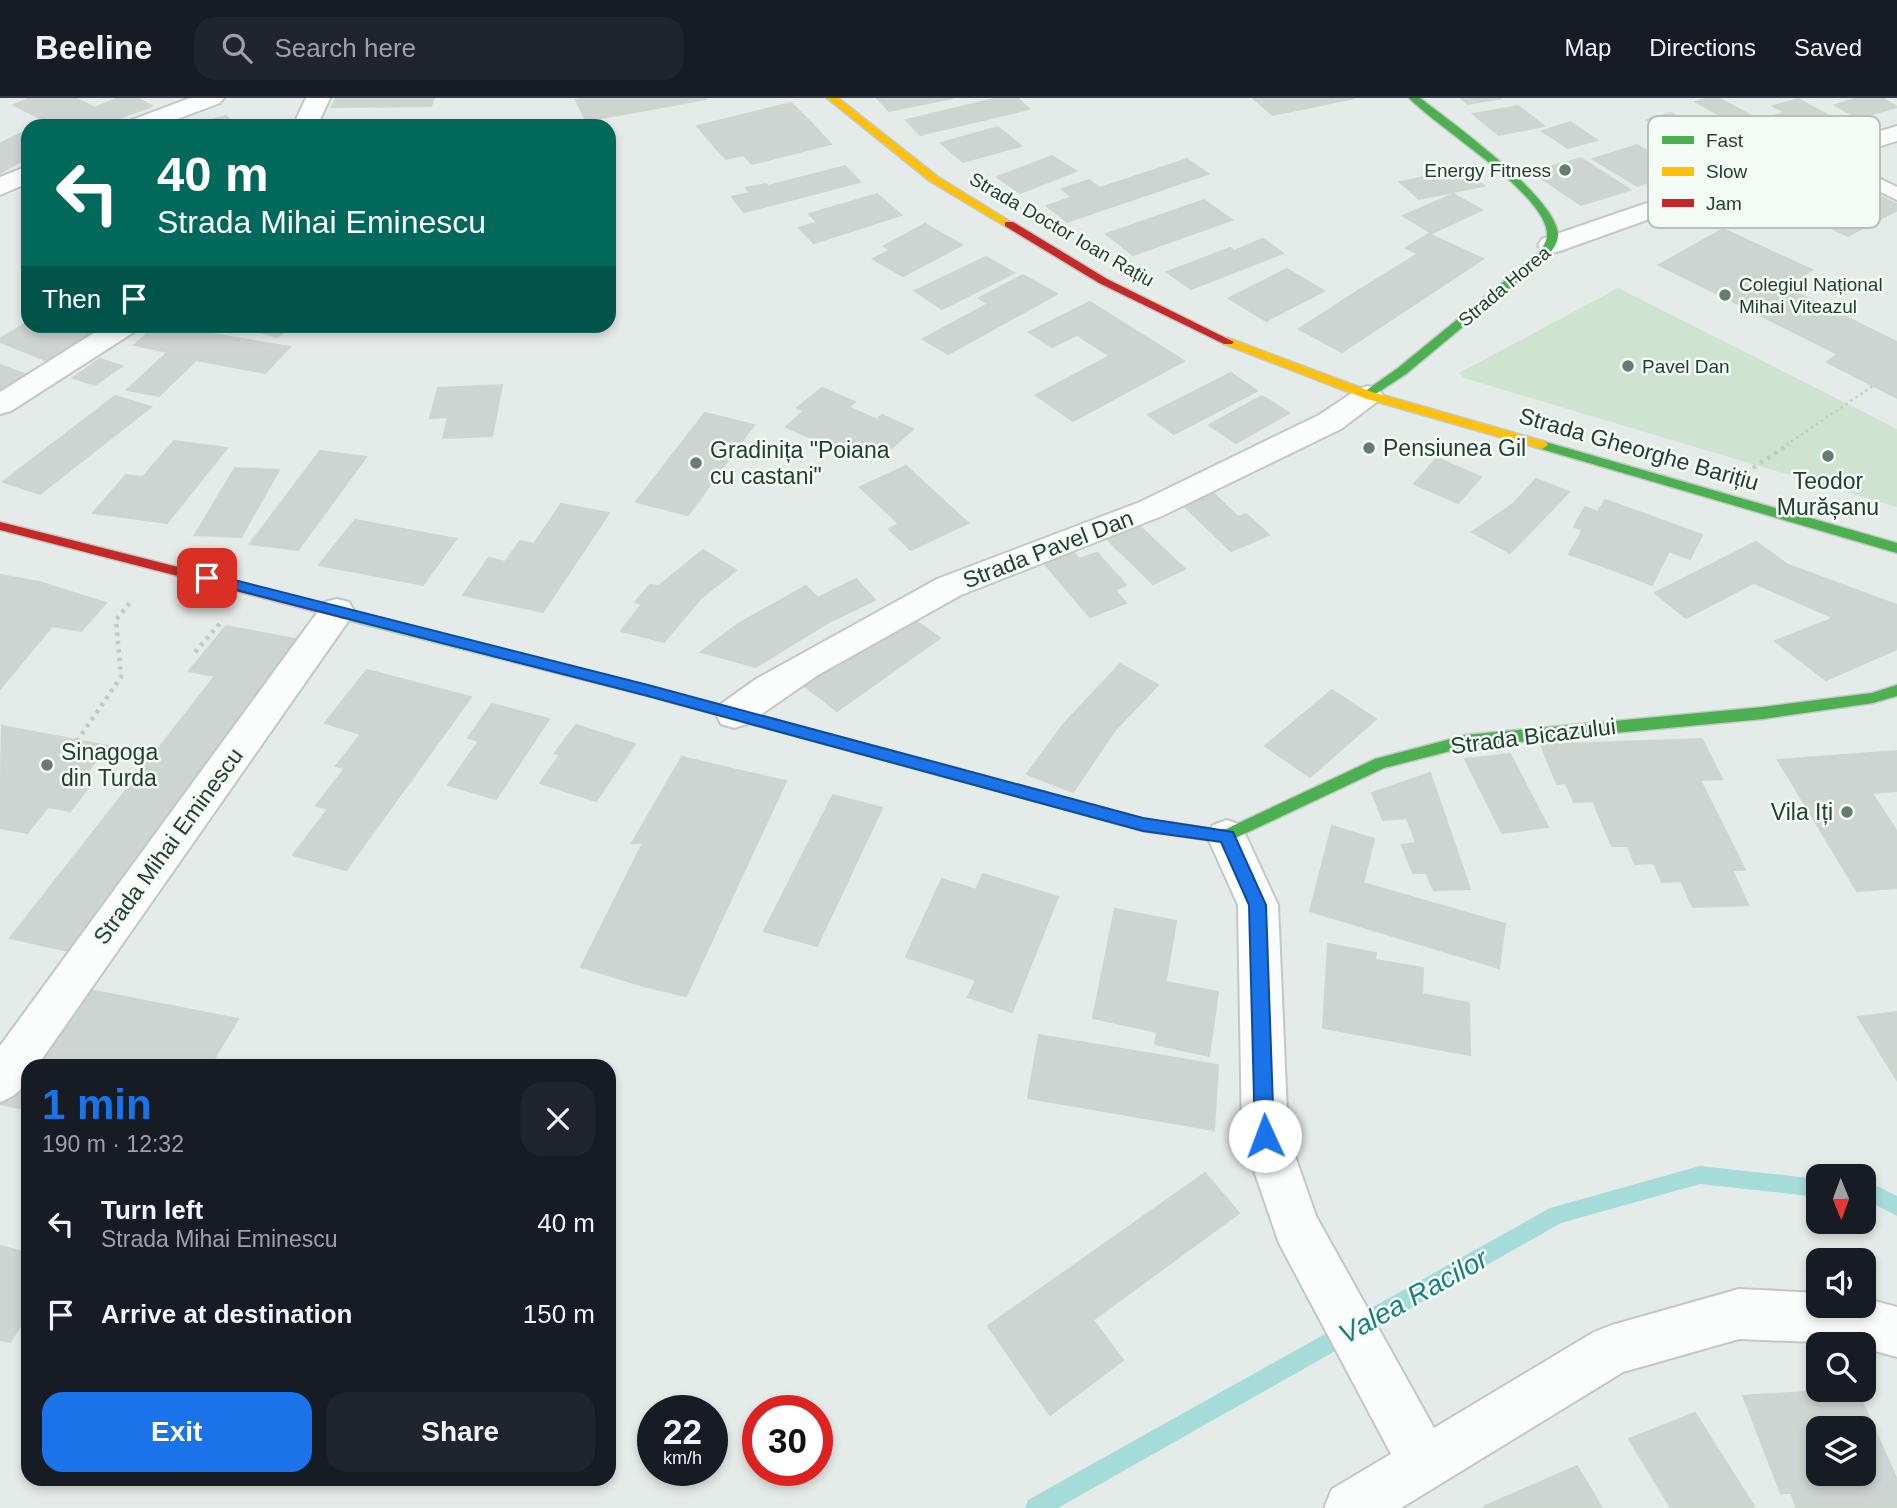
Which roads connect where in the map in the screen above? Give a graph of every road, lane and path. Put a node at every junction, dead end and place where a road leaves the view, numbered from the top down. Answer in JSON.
{"nodes":[{"id":1,"x":212,"y":98,"type":"edge"},
{"id":2,"x":318,"y":98,"type":"edge"},
{"id":3,"x":832,"y":98,"type":"edge"},
{"id":4,"x":1415,"y":98,"type":"edge"},
{"id":5,"x":156,"y":119,"type":"edge"},
{"id":6,"x":308,"y":119,"type":"edge"},
{"id":7,"x":1897,"y":133,"type":"edge"},
{"id":8,"x":1880,"y":138,"type":"edge"},
{"id":9,"x":21,"y":176,"type":"edge"},
{"id":10,"x":1880,"y":185,"type":"edge"},
{"id":11,"x":0,"y":187,"type":"edge"},
{"id":12,"x":1897,"y":194,"type":"edge"},
{"id":13,"x":1648,"y":211,"type":"edge"},
{"id":14,"x":1551,"y":245,"type":"junction"},
{"id":15,"x":113,"y":333,"type":"edge"},
{"id":16,"x":1873,"y":386,"type":"dead end"},
{"id":17,"x":1368,"y":395,"type":"junction"},
{"id":18,"x":0,"y":405,"type":"edge"},
{"id":19,"x":1716,"y":495,"type":"junction"},
{"id":20,"x":0,"y":526,"type":"edge"},
{"id":21,"x":1897,"y":548,"type":"edge"},
{"id":22,"x":160,"y":567,"type":"junction"},
{"id":23,"x":337,"y":611,"type":"junction"},
{"id":24,"x":1897,"y":690,"type":"edge"},
{"id":25,"x":734,"y":714,"type":"junction"},
{"id":26,"x":77,"y":741,"type":"dead end"},
{"id":27,"x":1227,"y":836,"type":"junction"},
{"id":28,"x":0,"y":1082,"type":"edge"},
{"id":29,"x":1897,"y":1332,"type":"edge"},
{"id":30,"x":1424,"y":1463,"type":"junction"},
{"id":31,"x":1351,"y":1508,"type":"edge"}],
"edges":[{"from":1,"to":5,"type":"street"},
{"from":2,"to":6,"type":"street"},
{"from":3,"to":17,"type":"main road","name":"Strada Doctor Ioan Rațiu"},
{"from":4,"to":14,"type":"main road"},
{"from":7,"to":8,"type":"street","name":"Strada Horea"},
{"from":9,"to":11,"type":"street"},
{"from":10,"to":12,"type":"lane"},
{"from":13,"to":14,"type":"street","name":"Strada Horea"},
{"from":14,"to":17,"type":"main road","name":"Strada Horea"},
{"from":15,"to":18,"type":"street"},
{"from":16,"to":19,"type":"path"},
{"from":17,"to":19,"type":"main road","name":"Strada Gheorghe Barițiu"},
{"from":17,"to":25,"type":"street","name":"Strada Pavel Dan"},
{"from":19,"to":21,"type":"main road","name":"Strada Gheorghe Barițiu"},
{"from":20,"to":22,"type":"main road"},
{"from":22,"to":23,"type":"main road"},
{"from":22,"to":26,"type":"path"},
{"from":23,"to":25,"type":"main road"},
{"from":23,"to":28,"type":"street","name":"Strada Mihai Eminescu"},
{"from":24,"to":27,"type":"main road","name":"Strada Bicazului"},
{"from":25,"to":27,"type":"main road"},
{"from":27,"to":30,"type":"street"},
{"from":29,"to":30,"type":"street"},
{"from":30,"to":31,"type":"street"}]}
